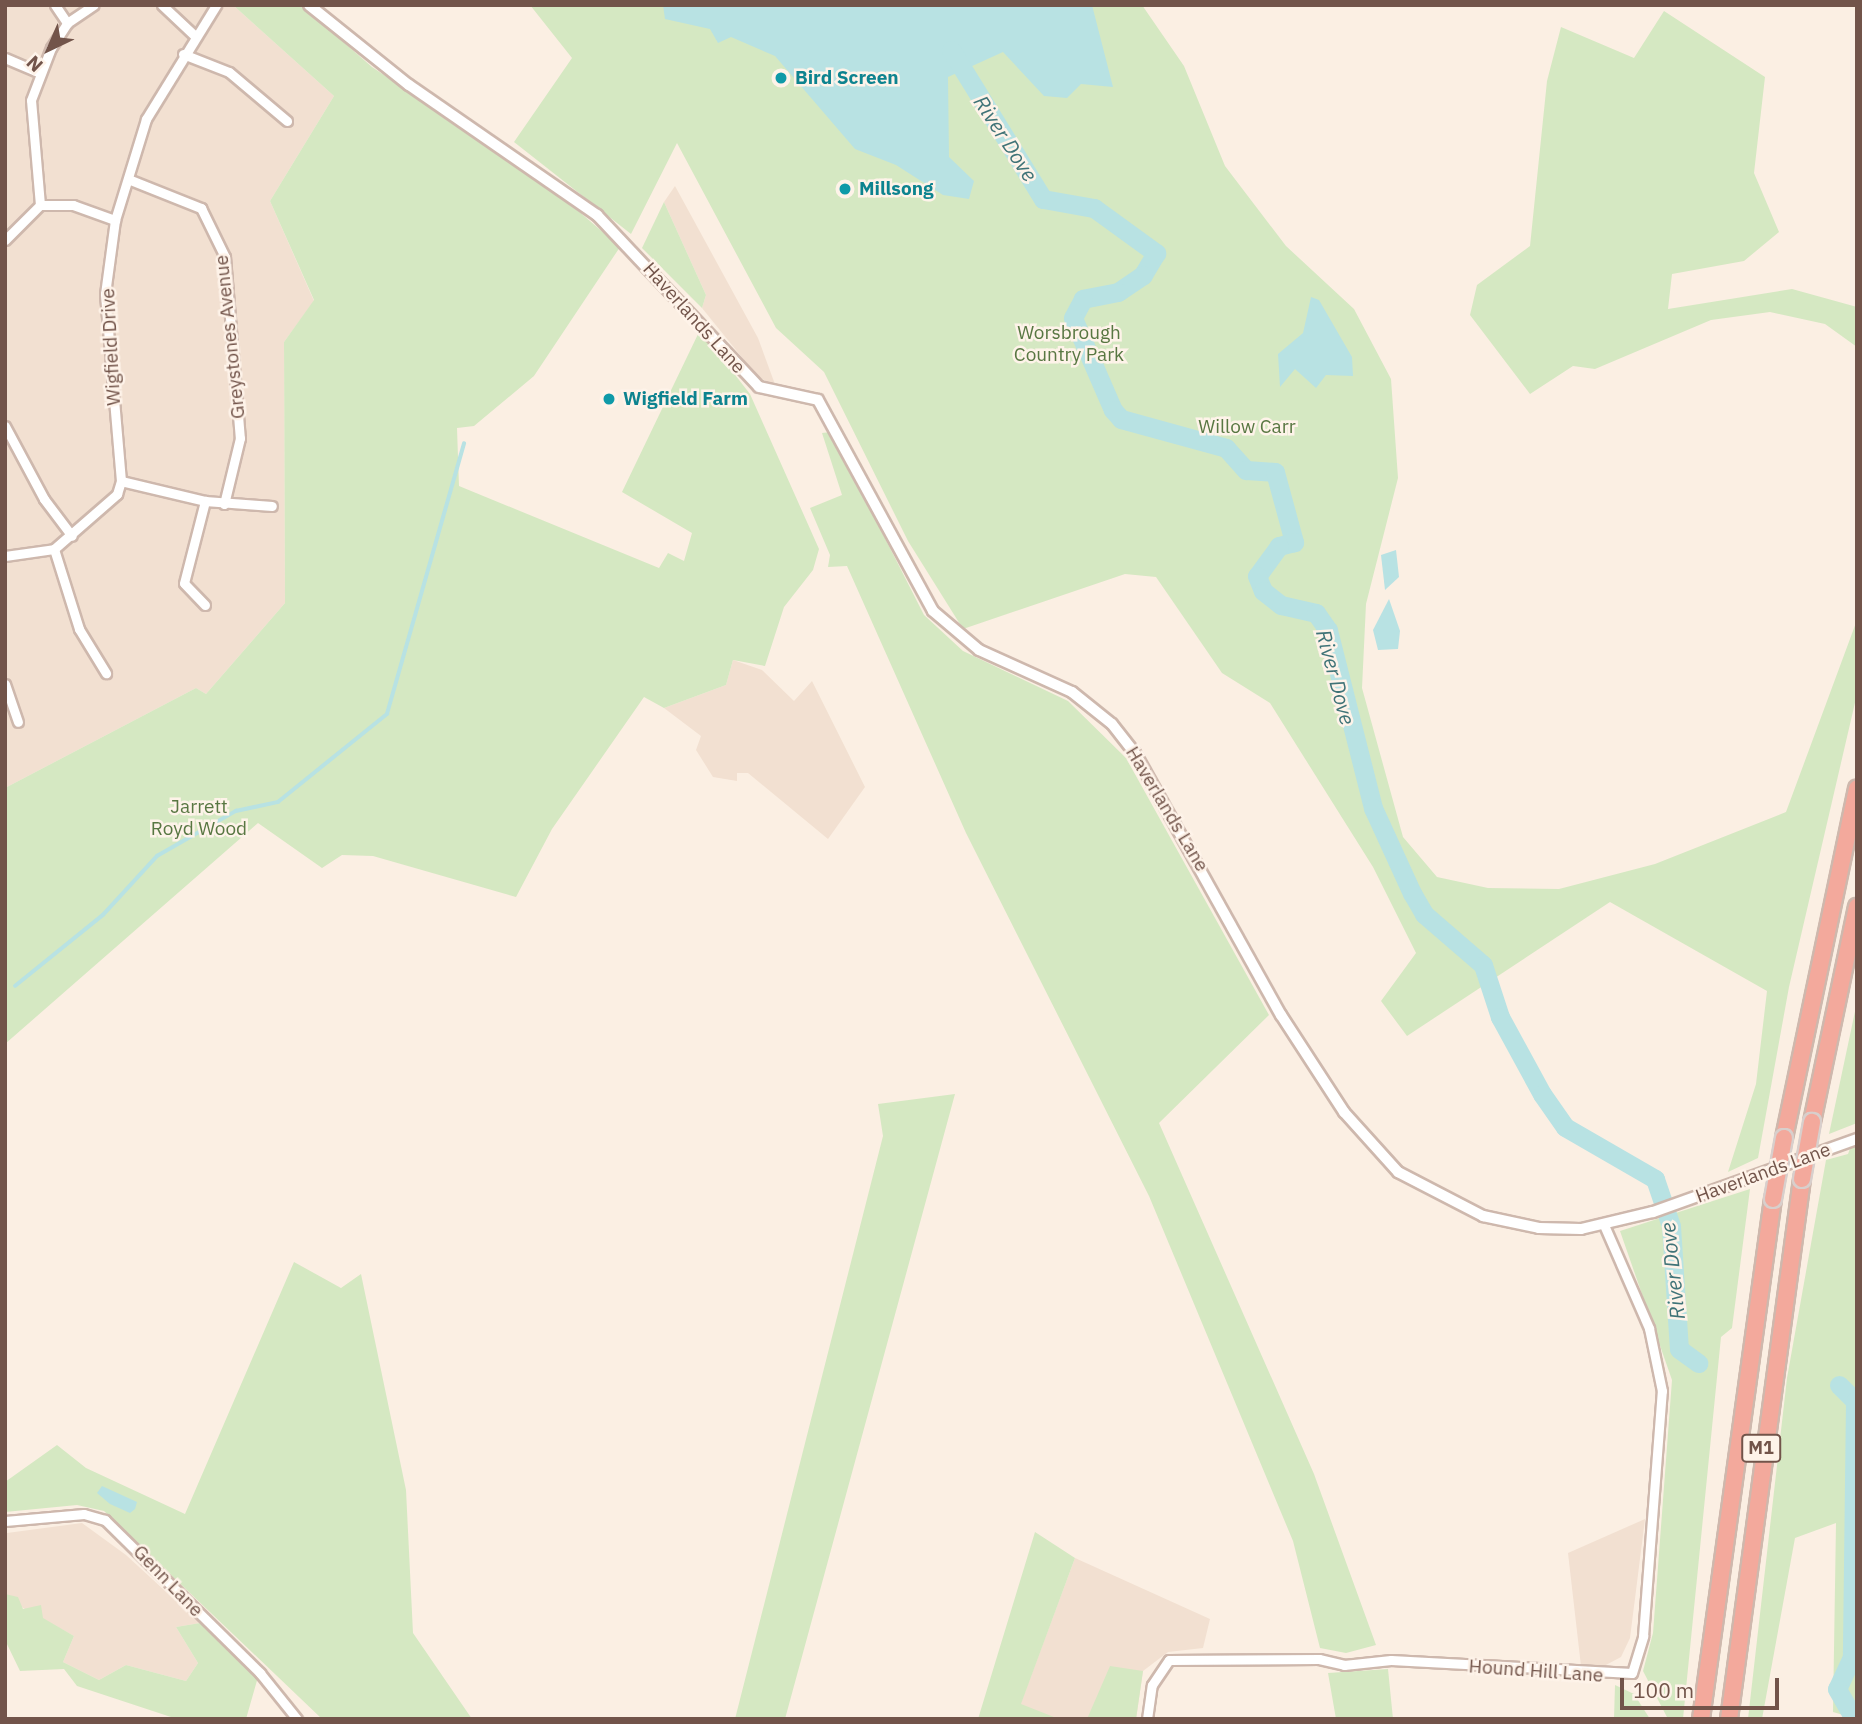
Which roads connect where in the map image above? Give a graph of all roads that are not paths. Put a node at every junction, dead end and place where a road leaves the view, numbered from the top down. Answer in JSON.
{"nodes":[{"id":1,"x":55,"y":5,"type":"edge"},
{"id":2,"x":94,"y":5,"type":"edge"},
{"id":3,"x":162,"y":5,"type":"edge"},
{"id":4,"x":216,"y":5,"type":"edge"},
{"id":5,"x":309,"y":5,"type":"edge"},
{"id":6,"x":67,"y":23,"type":"junction"},
{"id":7,"x":194,"y":35,"type":"junction"},
{"id":8,"x":183,"y":54,"type":"junction"},
{"id":9,"x":5,"y":58,"type":"edge"},
{"id":10,"x":40,"y":74,"type":"junction"},
{"id":11,"x":287,"y":121,"type":"dead end"},
{"id":12,"x":128,"y":179,"type":"junction"},
{"id":13,"x":40,"y":205,"type":"junction"},
{"id":14,"x":115,"y":220,"type":"junction"},
{"id":15,"x":5,"y":240,"type":"edge"},
{"id":16,"x":5,"y":426,"type":"edge"},
{"id":17,"x":121,"y":481,"type":"junction"},
{"id":18,"x":205,"y":501,"type":"junction"},
{"id":19,"x":224,"y":504,"type":"junction"},
{"id":20,"x":272,"y":506,"type":"dead end"},
{"id":21,"x":72,"y":536,"type":"junction"},
{"id":22,"x":54,"y":549,"type":"junction"},
{"id":23,"x":5,"y":556,"type":"edge"},
{"id":24,"x":205,"y":605,"type":"dead end"},
{"id":25,"x":106,"y":673,"type":"dead end"},
{"id":26,"x":5,"y":684,"type":"edge"},
{"id":27,"x":18,"y":722,"type":"dead end"},
{"id":28,"x":1857,"y":789,"type":"edge"},
{"id":29,"x":1857,"y":907,"type":"edge"},
{"id":30,"x":1857,"y":1139,"type":"edge"},
{"id":31,"x":1604,"y":1225,"type":"junction"},
{"id":32,"x":5,"y":1521,"type":"edge"},
{"id":33,"x":298,"y":1719,"type":"edge"},
{"id":34,"x":1147,"y":1719,"type":"edge"},
{"id":35,"x":1701,"y":1719,"type":"edge"},
{"id":36,"x":1729,"y":1719,"type":"edge"}],
"edges":[{"from":1,"to":6,"type":"street"},
{"from":2,"to":6,"type":"street"},
{"from":3,"to":7,"type":"street"},
{"from":4,"to":7,"type":"street","name":"Wigfield Drive"},
{"from":5,"to":31,"type":"street","name":"Haverlands Lane"},
{"from":6,"to":10,"type":"street"},
{"from":7,"to":8,"type":"street","name":"Wigfield Drive"},
{"from":8,"to":11,"type":"street"},
{"from":8,"to":12,"type":"street","name":"Wigfield Drive"},
{"from":9,"to":10,"type":"street"},
{"from":10,"to":13,"type":"street"},
{"from":12,"to":14,"type":"street","name":"Wigfield Drive"},
{"from":12,"to":19,"type":"street","name":"Greystones Avenue"},
{"from":13,"to":14,"type":"street"},
{"from":13,"to":15,"type":"street"},
{"from":14,"to":17,"type":"street","name":"Wigfield Drive"},
{"from":16,"to":21,"type":"street"},
{"from":17,"to":18,"type":"street"},
{"from":17,"to":21,"type":"street"},
{"from":18,"to":19,"type":"street"},
{"from":18,"to":24,"type":"street"},
{"from":19,"to":20,"type":"street"},
{"from":21,"to":22,"type":"street"},
{"from":22,"to":23,"type":"street"},
{"from":22,"to":25,"type":"street"},
{"from":26,"to":27,"type":"street"},
{"from":28,"to":35,"type":"highway","number":"M1","bridge":true},
{"from":29,"to":36,"type":"highway","number":"M1","bridge":true},
{"from":30,"to":31,"type":"street","name":"Haverlands Lane"},
{"from":31,"to":34,"type":"street","name":"Hound Hill Lane"},
{"from":32,"to":33,"type":"street","name":"Genn Lane"}]}
